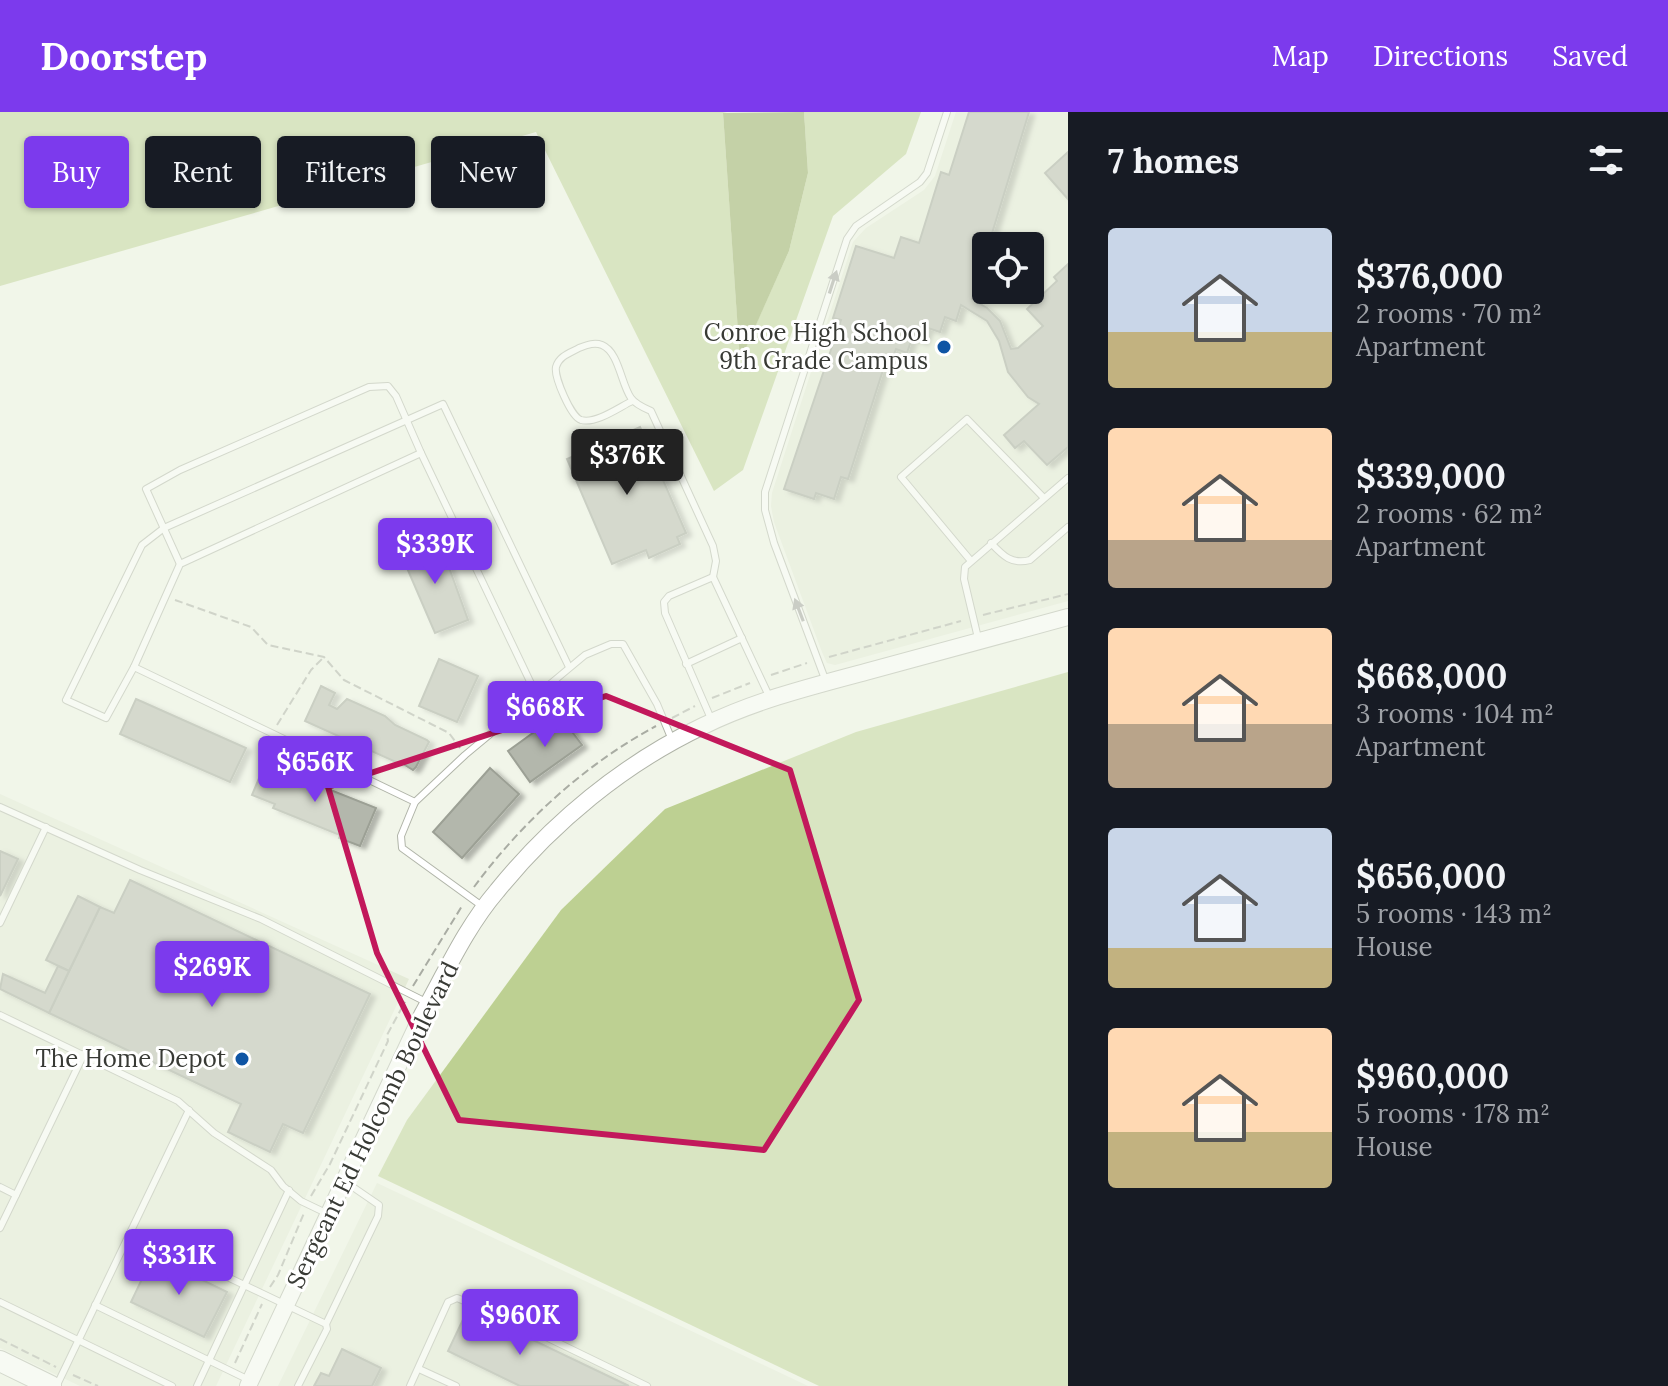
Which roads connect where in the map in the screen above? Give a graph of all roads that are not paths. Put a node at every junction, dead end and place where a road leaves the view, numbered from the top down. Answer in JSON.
{"nodes":[{"id":1,"x":947,"y":112,"type":"edge"},
{"id":2,"x":632,"y":401,"type":"junction"},
{"id":3,"x":406,"y":421,"type":"junction"},
{"id":4,"x":421,"y":453,"type":"junction"},
{"id":5,"x":1068,"y":478,"type":"edge"},
{"id":6,"x":1043,"y":497,"type":"junction"},
{"id":7,"x":1068,"y":527,"type":"edge"},
{"id":8,"x":164,"y":528,"type":"junction"},
{"id":9,"x":991,"y":543,"type":"junction"},
{"id":10,"x":971,"y":561,"type":"junction"},
{"id":11,"x":180,"y":564,"type":"junction"},
{"id":12,"x":713,"y":577,"type":"junction"},
{"id":13,"x":1068,"y":617,"type":"edge"},
{"id":14,"x":742,"y":638,"type":"junction"},
{"id":15,"x":979,"y":641,"type":"junction"},
{"id":16,"x":686,"y":664,"type":"junction"},
{"id":17,"x":134,"y":667,"type":"junction"},
{"id":18,"x":569,"y":667,"type":"junction"},
{"id":19,"x":826,"y":683,"type":"junction"},
{"id":20,"x":536,"y":694,"type":"junction"},
{"id":21,"x":770,"y":700,"type":"junction"},
{"id":22,"x":712,"y":722,"type":"junction"},
{"id":23,"x":673,"y":742,"type":"junction"},
{"id":24,"x":415,"y":802,"type":"junction"},
{"id":25,"x":0,"y":807,"type":"edge"},
{"id":26,"x":46,"y":827,"type":"junction"},
{"id":27,"x":485,"y":908,"type":"junction"},
{"id":28,"x":0,"y":923,"type":"edge"},
{"id":29,"x":428,"y":1003,"type":"junction"},
{"id":30,"x":0,"y":1015,"type":"edge"},
{"id":31,"x":84,"y":1054,"type":"junction"},
{"id":32,"x":189,"y":1110,"type":"junction"},
{"id":33,"x":343,"y":1181,"type":"junction"},
{"id":34,"x":0,"y":1187,"type":"edge"},
{"id":35,"x":289,"y":1190,"type":"junction"},
{"id":36,"x":16,"y":1195,"type":"junction"},
{"id":37,"x":328,"y":1214,"type":"junction"},
{"id":38,"x":0,"y":1228,"type":"edge"},
{"id":39,"x":131,"y":1231,"type":"junction"},
{"id":40,"x":245,"y":1285,"type":"junction"},
{"id":41,"x":0,"y":1302,"type":"edge"},
{"id":42,"x":95,"y":1305,"type":"junction"},
{"id":43,"x":286,"y":1305,"type":"junction"},
{"id":44,"x":326,"y":1324,"type":"junction"},
{"id":45,"x":79,"y":1339,"type":"junction"},
{"id":46,"x":0,"y":1361,"type":"edge"},
{"id":47,"x":209,"y":1361,"type":"junction"},
{"id":48,"x":419,"y":1369,"type":"junction"},
{"id":49,"x":57,"y":1381,"type":"edge"},
{"id":50,"x":250,"y":1383,"type":"edge"},
{"id":51,"x":172,"y":1386,"type":"edge"},
{"id":52,"x":197,"y":1386,"type":"edge"},
{"id":53,"x":298,"y":1386,"type":"edge"},
{"id":54,"x":410,"y":1386,"type":"edge"},
{"id":55,"x":456,"y":1386,"type":"edge"},
{"id":56,"x":647,"y":1386,"type":"edge"}],
"edges":[{"from":19,"to":1,"type":"lane","one_way":true},
{"from":2,"to":2,"type":"lane"},
{"from":2,"to":12,"type":"lane"},
{"from":3,"to":4,"type":"lane"},
{"from":3,"to":8,"type":"lane"},
{"from":3,"to":8,"type":"lane"},
{"from":3,"to":18,"type":"lane"},
{"from":4,"to":11,"type":"lane"},
{"from":4,"to":20,"type":"lane"},
{"from":5,"to":6,"type":"lane"},
{"from":6,"to":9,"type":"lane"},
{"from":6,"to":10,"type":"lane"},
{"from":7,"to":9,"type":"lane"},
{"from":8,"to":11,"type":"lane"},
{"from":8,"to":17,"type":"lane"},
{"from":9,"to":10,"type":"lane"},
{"from":10,"to":15,"type":"lane"},
{"from":11,"to":17,"type":"lane"},
{"from":12,"to":14,"type":"lane"},
{"from":12,"to":16,"type":"lane"},
{"from":13,"to":15,"type":"street","name":"Sergeant Ed Holcomb Boulevard"},
{"from":14,"to":16,"type":"lane"},
{"from":14,"to":21,"type":"lane"},
{"from":15,"to":19,"type":"street","name":"Sergeant Ed Holcomb Boulevard"},
{"from":16,"to":22,"type":"lane"},
{"from":17,"to":24,"type":"lane"},
{"from":18,"to":20,"type":"lane"},
{"from":18,"to":23,"type":"lane"},
{"from":19,"to":21,"type":"street","name":"Sergeant Ed Holcomb Boulevard"},
{"from":20,"to":24,"type":"lane"},
{"from":21,"to":22,"type":"street","name":"Sergeant Ed Holcomb Boulevard"},
{"from":22,"to":23,"type":"street","name":"Sergeant Ed Holcomb Boulevard"},
{"from":23,"to":27,"type":"street","name":"Sergeant Ed Holcomb Boulevard"},
{"from":24,"to":27,"type":"lane"},
{"from":25,"to":26,"type":"lane"},
{"from":26,"to":28,"type":"lane"},
{"from":26,"to":29,"type":"lane"},
{"from":27,"to":29,"type":"street","name":"Sergeant Ed Holcomb Boulevard"},
{"from":29,"to":33,"type":"street","name":"Sergeant Ed Holcomb Boulevard"},
{"from":30,"to":31,"type":"lane"},
{"from":31,"to":32,"type":"lane"},
{"from":31,"to":36,"type":"lane"},
{"from":32,"to":35,"type":"lane"},
{"from":32,"to":39,"type":"lane"},
{"from":33,"to":37,"type":"street","name":"Sergeant Ed Holcomb Boulevard"},
{"from":33,"to":44,"type":"lane"},
{"from":34,"to":36,"type":"lane"},
{"from":35,"to":37,"type":"lane"},
{"from":35,"to":40,"type":"lane"},
{"from":36,"to":38,"type":"lane"},
{"from":37,"to":43,"type":"street","name":"Sergeant Ed Holcomb Boulevard"},
{"from":39,"to":40,"type":"lane"},
{"from":39,"to":42,"type":"lane"},
{"from":40,"to":43,"type":"lane"},
{"from":40,"to":47,"type":"lane"},
{"from":41,"to":45,"type":"lane"},
{"from":42,"to":45,"type":"lane"},
{"from":42,"to":47,"type":"lane"},
{"from":43,"to":44,"type":"lane"},
{"from":43,"to":50,"type":"street","name":"Sergeant Ed Holcomb Boulevard"},
{"from":44,"to":53,"type":"lane"},
{"from":45,"to":49,"type":"lane"},
{"from":45,"to":51,"type":"lane"},
{"from":46,"to":49,"type":"main road"},
{"from":47,"to":50,"type":"lane"},
{"from":47,"to":52,"type":"lane"},
{"from":48,"to":54,"type":"lane"},
{"from":48,"to":55,"type":"lane"},
{"from":48,"to":56,"type":"lane"}]}
